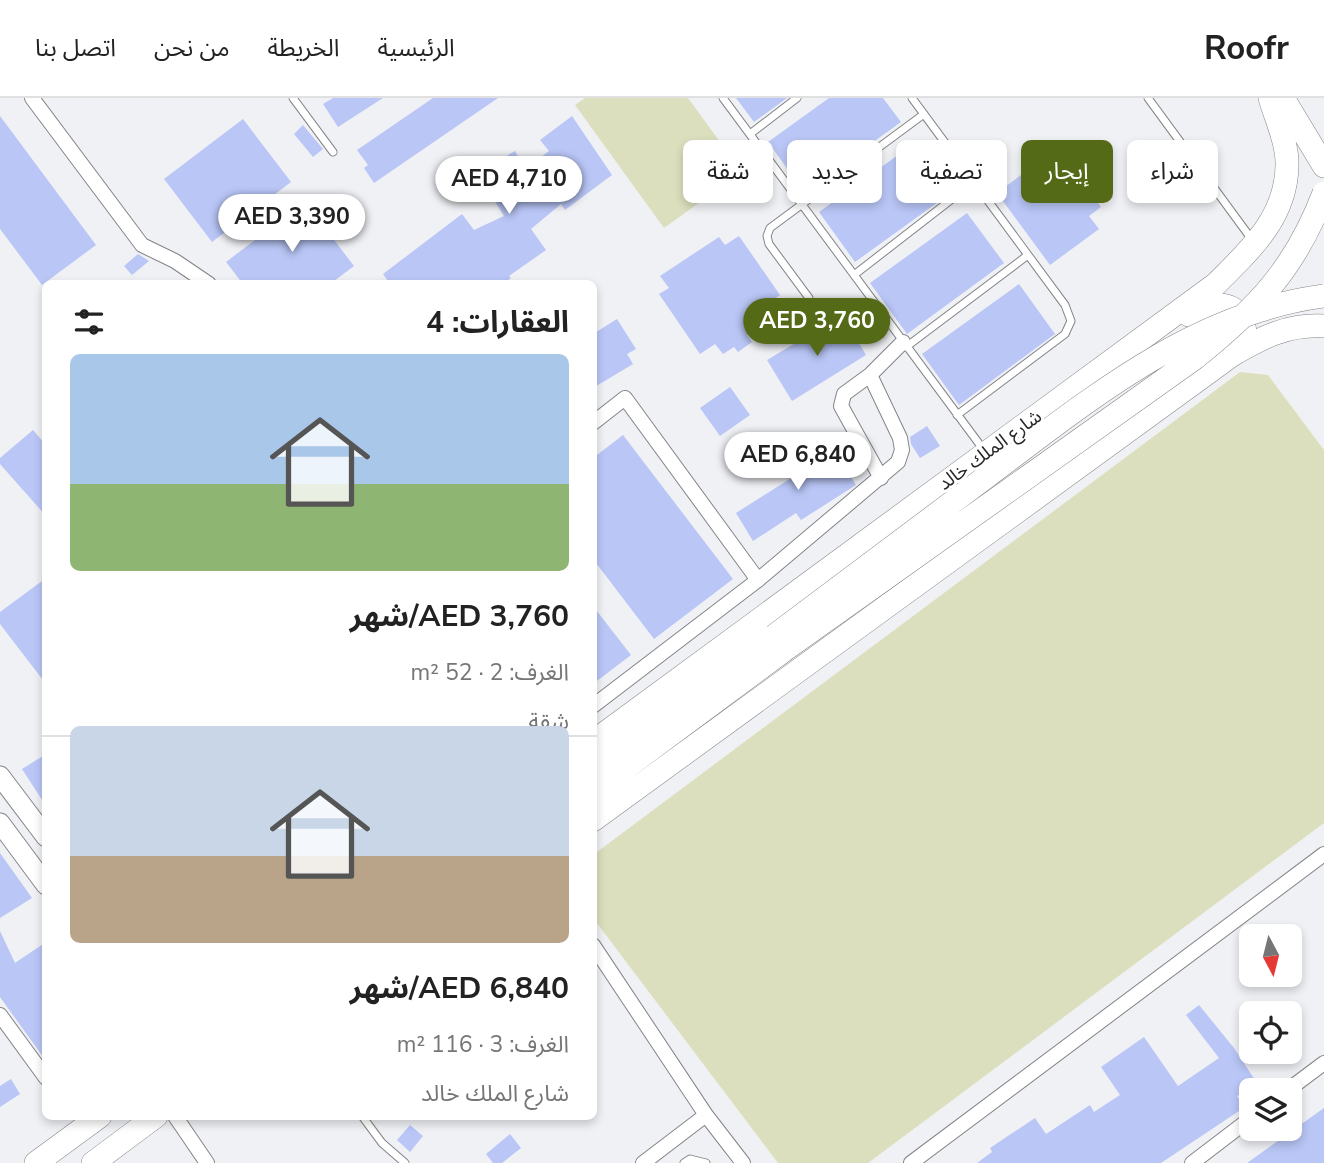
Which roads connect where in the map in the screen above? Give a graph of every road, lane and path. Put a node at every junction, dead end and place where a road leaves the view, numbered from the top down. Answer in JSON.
{"nodes":[{"id":1,"x":32,"y":98,"type":"edge"},
{"id":2,"x":293,"y":98,"type":"edge"},
{"id":3,"x":723,"y":98,"type":"edge"},
{"id":4,"x":797,"y":98,"type":"edge"},
{"id":5,"x":912,"y":98,"type":"edge"},
{"id":6,"x":1148,"y":98,"type":"edge"},
{"id":7,"x":1270,"y":98,"type":"edge"},
{"id":8,"x":1283,"y":98,"type":"edge"},
{"id":9,"x":924,"y":114,"type":"junction"},
{"id":10,"x":750,"y":134,"type":"junction"},
{"id":11,"x":943,"y":140,"type":"edge"},
{"id":12,"x":333,"y":152,"type":"dead end"},
{"id":13,"x":1324,"y":166,"type":"edge"},
{"id":14,"x":1324,"y":193,"type":"edge"},
{"id":15,"x":947,"y":203,"type":"edge"},
{"id":16,"x":990,"y":203,"type":"edge"},
{"id":17,"x":802,"y":205,"type":"junction"},
{"id":18,"x":1256,"y":244,"type":"junction"},
{"id":19,"x":1028,"y":255,"type":"junction"},
{"id":20,"x":854,"y":275,"type":"junction"},
{"id":21,"x":203,"y":280,"type":"edge"},
{"id":22,"x":1324,"y":296,"type":"edge"},
{"id":23,"x":810,"y":298,"type":"dead end"},
{"id":24,"x":1324,"y":326,"type":"edge"},
{"id":25,"x":905,"y":344,"type":"junction"},
{"id":26,"x":1121,"y":354,"type":"junction"},
{"id":27,"x":1232,"y":355,"type":"junction"},
{"id":28,"x":870,"y":375,"type":"junction"},
{"id":29,"x":957,"y":415,"type":"junction"},
{"id":30,"x":597,"y":420,"type":"edge"},
{"id":31,"x":986,"y":453,"type":"junction"},
{"id":32,"x":881,"y":478,"type":"junction"},
{"id":33,"x":758,"y":580,"type":"junction"},
{"id":34,"x":778,"y":643,"type":"junction"},
{"id":35,"x":597,"y":703,"type":"edge"},
{"id":36,"x":597,"y":739,"type":"edge"},
{"id":37,"x":597,"y":766,"type":"edge"},
{"id":38,"x":0,"y":776,"type":"edge"},
{"id":39,"x":597,"y":789,"type":"edge"},
{"id":40,"x":597,"y":817,"type":"edge"},
{"id":41,"x":0,"y":823,"type":"edge"},
{"id":42,"x":42,"y":831,"type":"edge"},
{"id":43,"x":1324,"y":854,"type":"edge"},
{"id":44,"x":42,"y":880,"type":"edge"},
{"id":45,"x":597,"y":951,"type":"edge"},
{"id":46,"x":0,"y":1017,"type":"edge"},
{"id":47,"x":1324,"y":1063,"type":"edge"},
{"id":48,"x":42,"y":1073,"type":"edge"},
{"id":49,"x":1302,"y":1080,"type":"edge"},
{"id":50,"x":706,"y":1115,"type":"junction"},
{"id":51,"x":151,"y":1120,"type":"edge"},
{"id":52,"x":178,"y":1120,"type":"edge"},
{"id":53,"x":365,"y":1120,"type":"edge"},
{"id":54,"x":85,"y":1121,"type":"edge"},
{"id":55,"x":1239,"y":1127,"type":"edge"},
{"id":56,"x":36,"y":1163,"type":"edge"},
{"id":57,"x":93,"y":1163,"type":"edge"},
{"id":58,"x":207,"y":1163,"type":"edge"},
{"id":59,"x":405,"y":1163,"type":"edge"},
{"id":60,"x":643,"y":1163,"type":"edge"},
{"id":61,"x":684,"y":1163,"type":"edge"},
{"id":62,"x":706,"y":1163,"type":"edge"},
{"id":63,"x":743,"y":1163,"type":"edge"},
{"id":64,"x":911,"y":1163,"type":"edge"},
{"id":65,"x":1192,"y":1163,"type":"edge"}],
"edges":[{"from":1,"to":21,"type":"street"},
{"from":2,"to":12,"type":"lane"},
{"from":3,"to":10,"type":"lane"},
{"from":4,"to":10,"type":"lane"},
{"from":5,"to":9,"type":"lane"},
{"from":6,"to":18,"type":"lane"},
{"from":7,"to":18,"type":"main road","name":"شارع الملك خالد"},
{"from":8,"to":13,"type":"main road"},
{"from":9,"to":11,"type":"lane"},
{"from":9,"to":17,"type":"lane"},
{"from":10,"to":17,"type":"lane"},
{"from":14,"to":34,"type":"main road","bridge":true},
{"from":15,"to":20,"type":"lane"},
{"from":16,"to":19,"type":"lane"},
{"from":17,"to":20,"type":"lane"},
{"from":17,"to":23,"type":"lane"},
{"from":18,"to":26,"type":"main road","name":"شارع الملك خالد"},
{"from":19,"to":25,"type":"lane"},
{"from":19,"to":29,"type":"lane"},
{"from":20,"to":25,"type":"lane"},
{"from":22,"to":34,"type":"main road","bridge":true},
{"from":24,"to":27,"type":"main road"},
{"from":25,"to":28,"type":"street"},
{"from":25,"to":29,"type":"lane"},
{"from":26,"to":27,"type":"main road"},
{"from":26,"to":31,"type":"main road","name":"شارع الملك خالد"},
{"from":27,"to":40,"type":"main road"},
{"from":28,"to":32,"type":"street"},
{"from":28,"to":32,"type":"street"},
{"from":29,"to":31,"type":"lane"},
{"from":30,"to":33,"type":"street"},
{"from":31,"to":36,"type":"main road","name":"شارع الملك خالد"},
{"from":32,"to":33,"type":"street"},
{"from":33,"to":35,"type":"street"},
{"from":34,"to":37,"type":"main road"},
{"from":34,"to":39,"type":"main road"},
{"from":38,"to":42,"type":"street"},
{"from":41,"to":44,"type":"street"},
{"from":43,"to":64,"type":"street"},
{"from":45,"to":50,"type":"street"},
{"from":46,"to":48,"type":"street"},
{"from":47,"to":49,"type":"street"},
{"from":50,"to":60,"type":"street"},
{"from":50,"to":63,"type":"street"},
{"from":51,"to":57,"type":"main road"},
{"from":52,"to":58,"type":"street"},
{"from":53,"to":59,"type":"lane"},
{"from":54,"to":56,"type":"main road"},
{"from":55,"to":65,"type":"street"},
{"from":61,"to":62,"type":"lane"}]}
